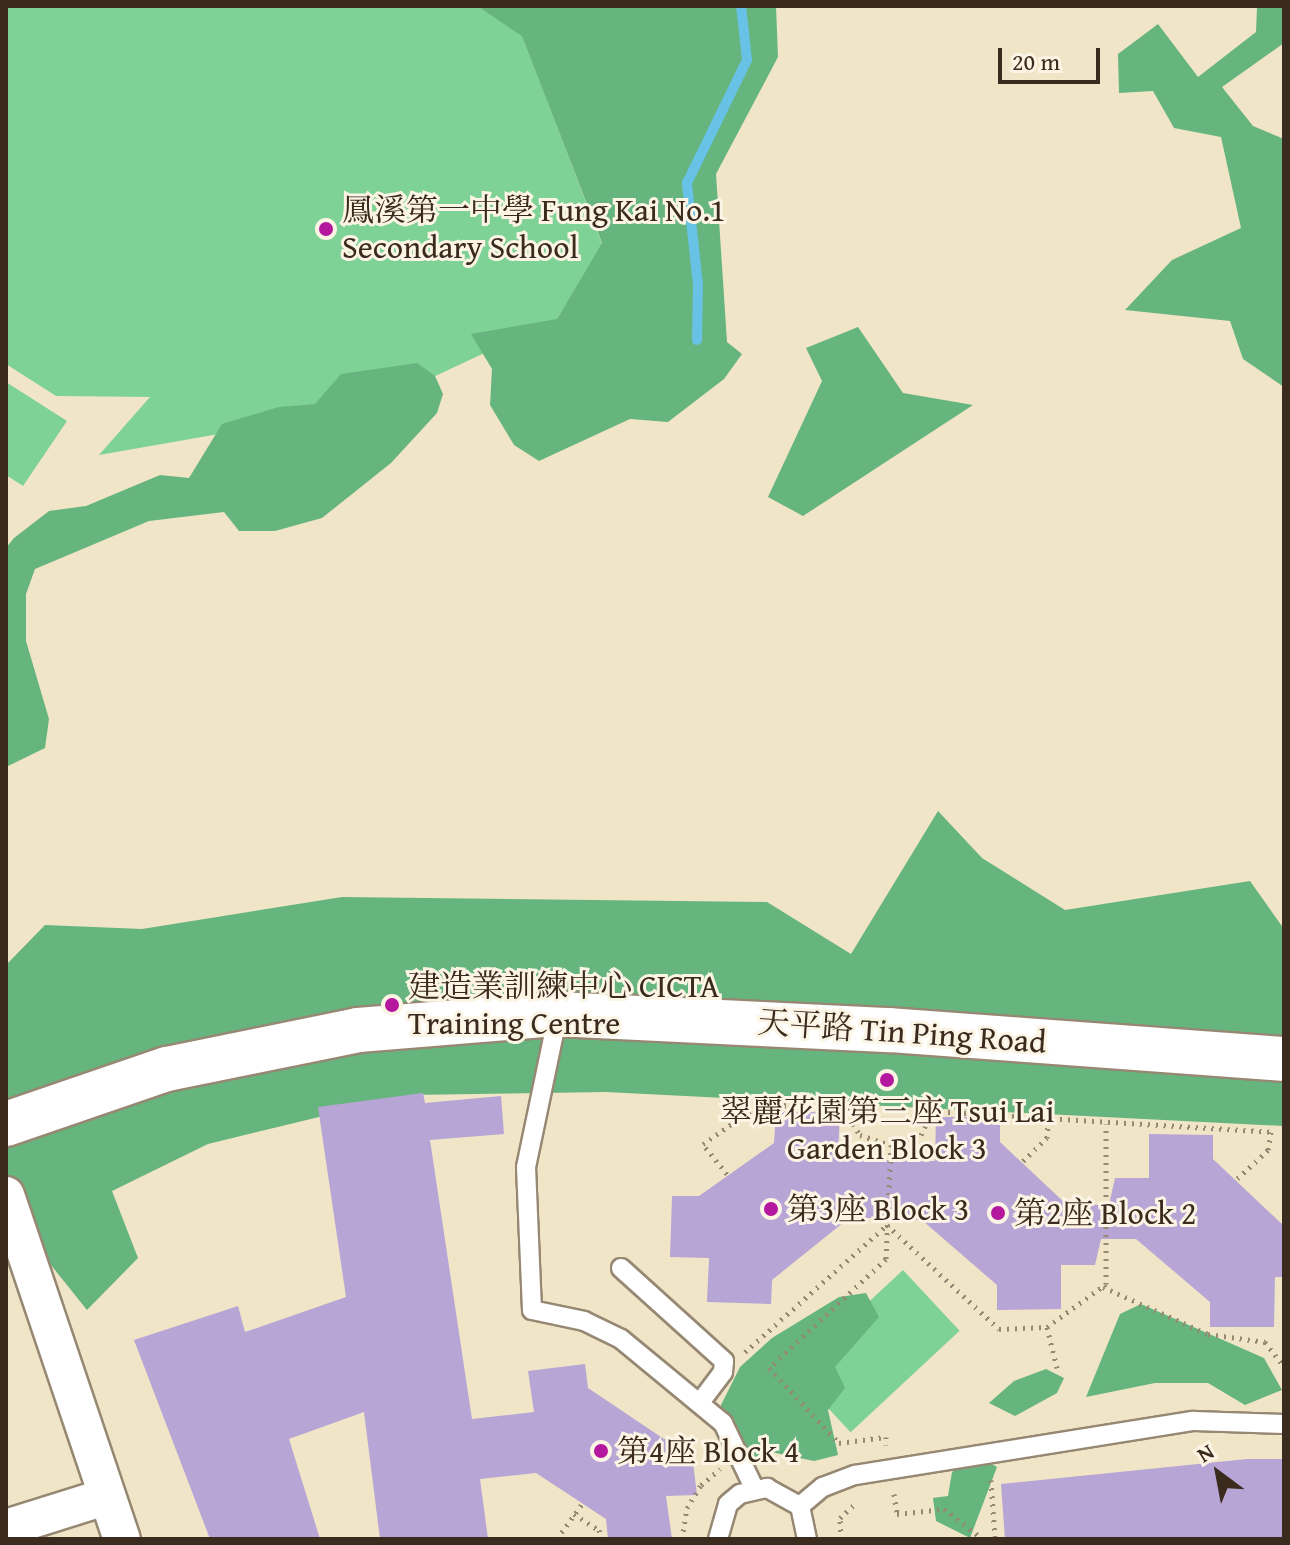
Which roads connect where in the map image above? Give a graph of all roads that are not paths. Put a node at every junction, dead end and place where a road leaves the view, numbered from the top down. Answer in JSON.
{"nodes":[{"id":1,"x":558,"y":1014,"type":"junction"},
{"id":2,"x":1284,"y":1059,"type":"edge"},
{"id":3,"x":6,"y":1124,"type":"edge"},
{"id":4,"x":6,"y":1195,"type":"edge"},
{"id":5,"x":621,"y":1268,"type":"dead end"},
{"id":6,"x":700,"y":1403,"type":"junction"},
{"id":7,"x":1284,"y":1424,"type":"edge"},
{"id":8,"x":754,"y":1488,"type":"junction"},
{"id":9,"x":105,"y":1497,"type":"junction"},
{"id":10,"x":800,"y":1506,"type":"junction"},
{"id":11,"x":6,"y":1528,"type":"edge"},
{"id":12,"x":122,"y":1539,"type":"edge"},
{"id":13,"x":718,"y":1539,"type":"edge"},
{"id":14,"x":807,"y":1539,"type":"edge"}],
"edges":[{"from":1,"to":2,"type":"street","name":"天平路 Tin Ping Road"},
{"from":1,"to":3,"type":"street","name":"天平路 Tin Ping Road"},
{"from":1,"to":6,"type":"lane"},
{"from":4,"to":9,"type":"street"},
{"from":5,"to":6,"type":"lane"},
{"from":6,"to":8,"type":"lane"},
{"from":7,"to":10,"type":"lane"},
{"from":8,"to":10,"type":"lane"},
{"from":8,"to":13,"type":"lane"},
{"from":9,"to":11,"type":"street"},
{"from":9,"to":12,"type":"street"},
{"from":10,"to":14,"type":"lane"}]}
